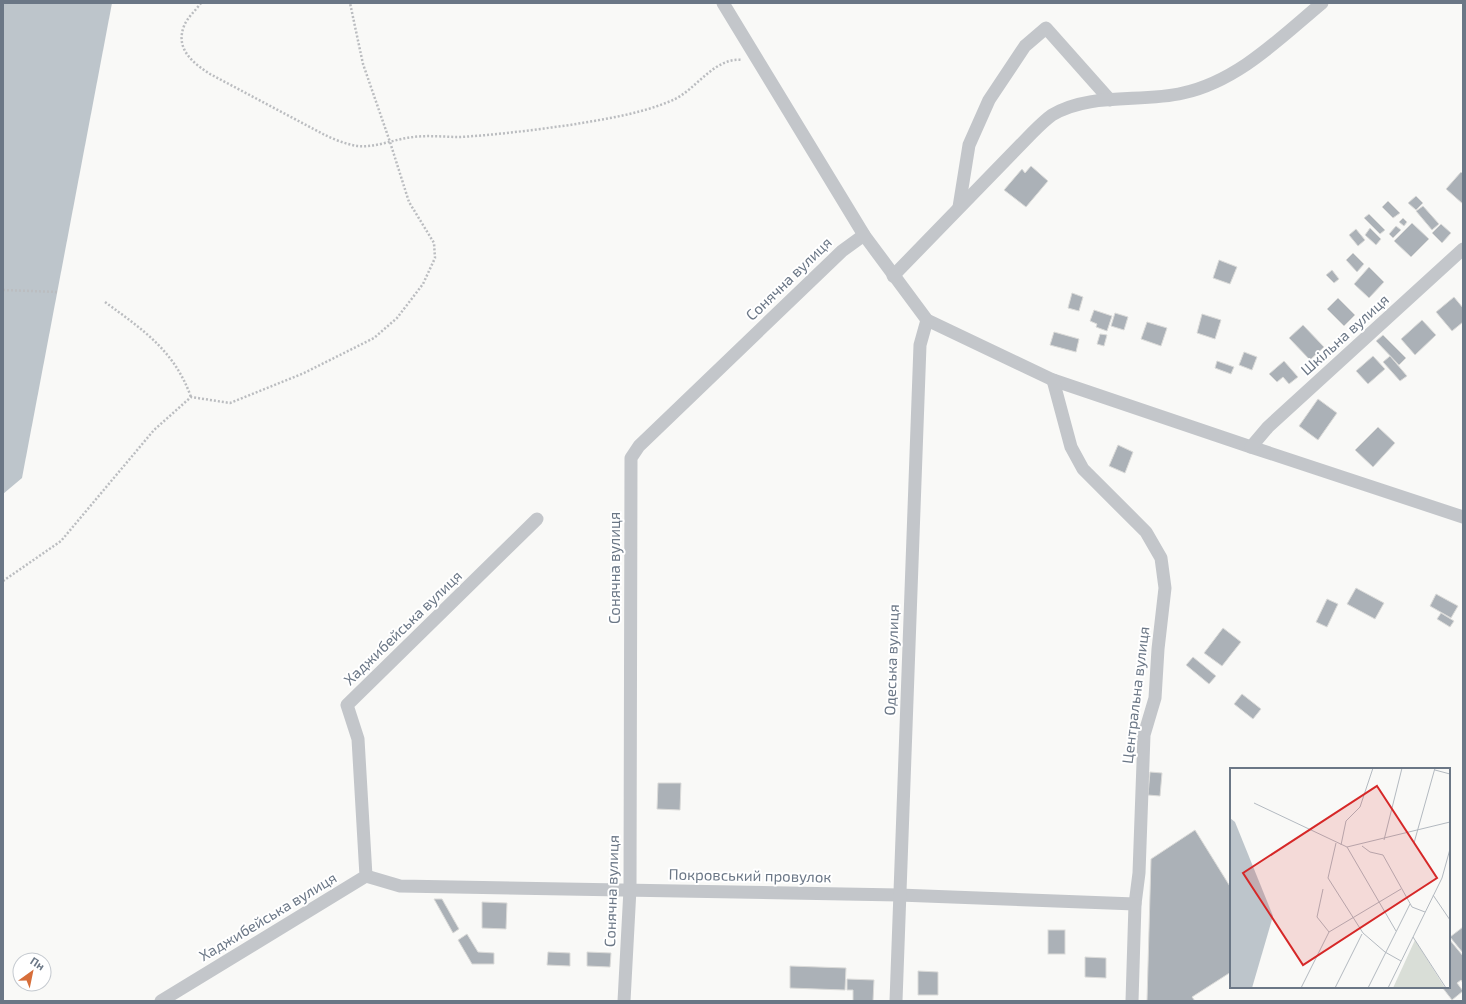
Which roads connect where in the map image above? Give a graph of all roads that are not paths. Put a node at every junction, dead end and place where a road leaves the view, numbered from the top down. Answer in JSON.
{"nodes":[{"id":1,"x":723,"y":3,"type":"edge"},
{"id":2,"x":1322,"y":3,"type":"edge"},
{"id":3,"x":1110,"y":100,"type":"junction"},
{"id":4,"x":959,"y":207,"type":"junction"},
{"id":5,"x":864,"y":235,"type":"junction"},
{"id":6,"x":1463,"y":249,"type":"edge"},
{"id":7,"x":893,"y":276,"type":"junction"},
{"id":8,"x":927,"y":320,"type":"junction"},
{"id":9,"x":1053,"y":380,"type":"junction"},
{"id":10,"x":1251,"y":447,"type":"junction"},
{"id":11,"x":1463,"y":517,"type":"edge"},
{"id":12,"x":537,"y":519,"type":"dead end"},
{"id":13,"x":366,"y":876,"type":"junction"},
{"id":14,"x":630,"y":889,"type":"junction"},
{"id":15,"x":899,"y":895,"type":"junction"},
{"id":16,"x":1135,"y":904,"type":"junction"},
{"id":17,"x":161,"y":1001,"type":"edge"},
{"id":18,"x":624,"y":1001,"type":"edge"},
{"id":19,"x":896,"y":1001,"type":"edge"},
{"id":20,"x":1132,"y":1001,"type":"edge"}],
"edges":[{"from":1,"to":5,"type":"street"},
{"from":2,"to":3,"type":"street"},
{"from":3,"to":4,"type":"street"},
{"from":3,"to":4,"type":"street"},
{"from":4,"to":7,"type":"street"},
{"from":5,"to":7,"type":"street"},
{"from":5,"to":14,"type":"street","name":"Сонячна вулиця"},
{"from":6,"to":10,"type":"street","name":"Шкільна вулиця"},
{"from":7,"to":8,"type":"street"},
{"from":8,"to":9,"type":"street"},
{"from":8,"to":15,"type":"street","name":"Одеська вулиця"},
{"from":9,"to":10,"type":"street"},
{"from":9,"to":16,"type":"street","name":"Центральна вулиця"},
{"from":10,"to":11,"type":"street"},
{"from":12,"to":13,"type":"street","name":"Хаджибейська вулиця"},
{"from":13,"to":14,"type":"street","name":"Покровський провулок"},
{"from":13,"to":17,"type":"street","name":"Хаджибейська вулиця"},
{"from":14,"to":15,"type":"street","name":"Покровський провулок"},
{"from":14,"to":18,"type":"street","name":"Сонячна вулиця"},
{"from":15,"to":16,"type":"street","name":"Покровський провулок"},
{"from":15,"to":19,"type":"street","name":"Одеська вулиця"},
{"from":16,"to":20,"type":"street","name":"Центральна вулиця"}]}
